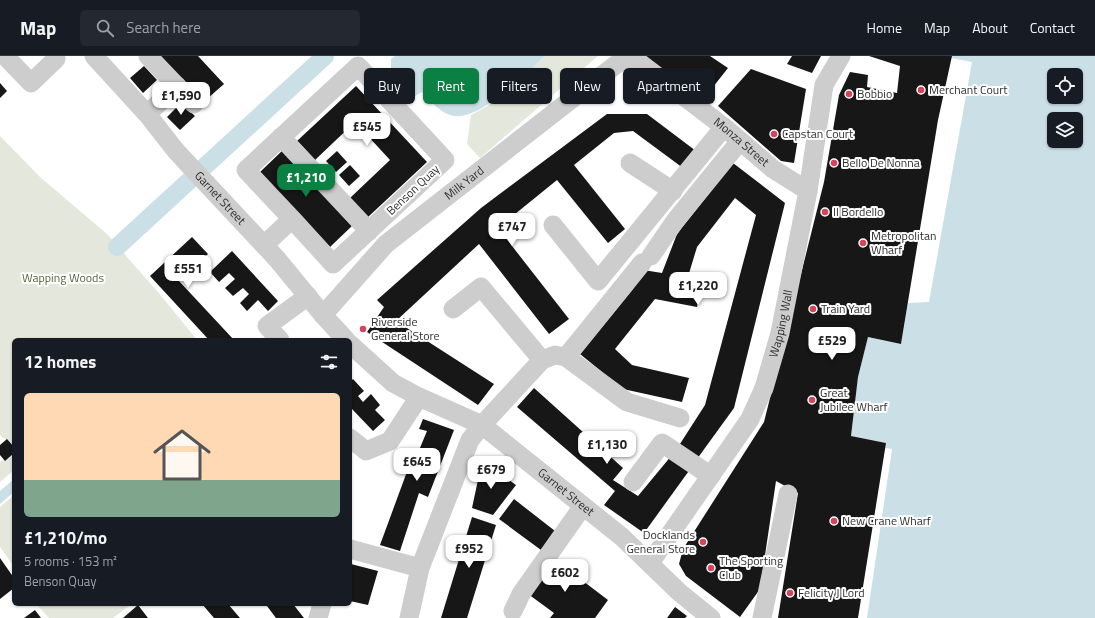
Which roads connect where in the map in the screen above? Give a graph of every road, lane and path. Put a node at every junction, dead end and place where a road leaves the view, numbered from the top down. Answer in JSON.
{"nodes":[{"id":1,"x":94,"y":56,"type":"edge"},
{"id":2,"x":148,"y":56,"type":"edge"},
{"id":3,"x":841,"y":56,"type":"edge"},
{"id":4,"x":56,"y":59,"type":"dead end"},
{"id":5,"x":11,"y":62,"type":"edge"},
{"id":6,"x":618,"y":63,"type":"joint"},
{"id":7,"x":177,"y":86,"type":"junction"},
{"id":8,"x":194,"y":104,"type":"dead end"},
{"id":9,"x":147,"y":114,"type":"junction"},
{"id":10,"x":724,"y":127,"type":"junction"},
{"id":11,"x":281,"y":137,"type":"junction"},
{"id":12,"x":740,"y":141,"type":"junction"},
{"id":13,"x":630,"y":163,"type":"dead end"},
{"id":14,"x":673,"y":191,"type":"junction"},
{"id":15,"x":808,"y":191,"type":"junction"},
{"id":16,"x":292,"y":219,"type":"junction"},
{"id":17,"x":553,"y":226,"type":"dead end"},
{"id":18,"x":369,"y":231,"type":"junction"},
{"id":19,"x":264,"y":245,"type":"junction"},
{"id":20,"x":308,"y":296,"type":"junction"},
{"id":21,"x":453,"y":309,"type":"dead end"},
{"id":22,"x":323,"y":315,"type":"junction"},
{"id":23,"x":278,"y":338,"type":"edge"},
{"id":24,"x":344,"y":338,"type":"edge"},
{"id":25,"x":352,"y":346,"type":"edge"},
{"id":26,"x":566,"y":357,"type":"junction"},
{"id":27,"x":542,"y":360,"type":"junction"},
{"id":28,"x":419,"y":397,"type":"junction"},
{"id":29,"x":680,"y":418,"type":"dead end"},
{"id":30,"x":482,"y":425,"type":"junction"},
{"id":31,"x":352,"y":440,"type":"edge"},
{"id":32,"x":711,"y":476,"type":"junction"},
{"id":33,"x":633,"y":482,"type":"dead end"},
{"id":34,"x":788,"y":494,"type":"dead end"},
{"id":35,"x":583,"y":506,"type":"junction"},
{"id":36,"x":352,"y":550,"type":"edge"},
{"id":37,"x":650,"y":563,"type":"junction"},
{"id":38,"x":420,"y":568,"type":"junction"},
{"id":39,"x":321,"y":606,"type":"edge"},
{"id":40,"x":513,"y":611,"type":"dead end"},
{"id":41,"x":703,"y":615,"type":"edge"},
{"id":42,"x":318,"y":618,"type":"edge"},
{"id":43,"x":409,"y":618,"type":"edge"},
{"id":44,"x":762,"y":618,"type":"edge"}],
"edges":[{"from":1,"to":9,"type":"street","name":"Garnet Street"},
{"from":2,"to":7,"type":"street"},
{"from":3,"to":15,"type":"street","name":"Wapping Wall"},
{"from":4,"to":5,"type":"street"},
{"from":6,"to":10,"type":"street","name":"Monza Street"},
{"from":6,"to":22,"type":"street","name":"Milk Yard"},
{"from":7,"to":8,"type":"street"},
{"from":7,"to":9,"type":"street"},
{"from":9,"to":19,"type":"street","name":"Garnet Street"},
{"from":10,"to":12,"type":"street","name":"Monza Street"},
{"from":10,"to":14,"type":"street"},
{"from":11,"to":16,"type":"street","name":"Benson Quay"},
{"from":11,"to":18,"type":"street"},
{"from":11,"to":18,"type":"street","name":"Benson Quay"},
{"from":12,"to":15,"type":"street","name":"Monza Street"},
{"from":12,"to":26,"type":"street"},
{"from":13,"to":14,"type":"street"},
{"from":14,"to":17,"type":"street"},
{"from":15,"to":32,"type":"street","name":"Wapping Wall"},
{"from":16,"to":18,"type":"street","name":"Benson Quay"},
{"from":16,"to":19,"type":"street"},
{"from":19,"to":20,"type":"street","name":"Garnet Street"},
{"from":20,"to":22,"type":"street","name":"Garnet Street"},
{"from":20,"to":23,"type":"street"},
{"from":21,"to":27,"type":"street"},
{"from":22,"to":24,"type":"street","name":"Garnet Street"},
{"from":25,"to":28,"type":"street","name":"Garnet Street"},
{"from":26,"to":27,"type":"street"},
{"from":26,"to":29,"type":"street"},
{"from":27,"to":30,"type":"street"},
{"from":28,"to":30,"type":"street","name":"Garnet Street"},
{"from":28,"to":31,"type":"street"},
{"from":30,"to":35,"type":"street","name":"Garnet Street"},
{"from":30,"to":38,"type":"street"},
{"from":32,"to":33,"type":"street"},
{"from":32,"to":37,"type":"street","name":"Wapping Wall"},
{"from":34,"to":44,"type":"street"},
{"from":35,"to":37,"type":"street","name":"Garnet Street"},
{"from":35,"to":40,"type":"street"},
{"from":36,"to":38,"type":"street"},
{"from":37,"to":41,"type":"street","name":"Garnet Street"},
{"from":38,"to":43,"type":"street"},
{"from":39,"to":42,"type":"street"}]}
